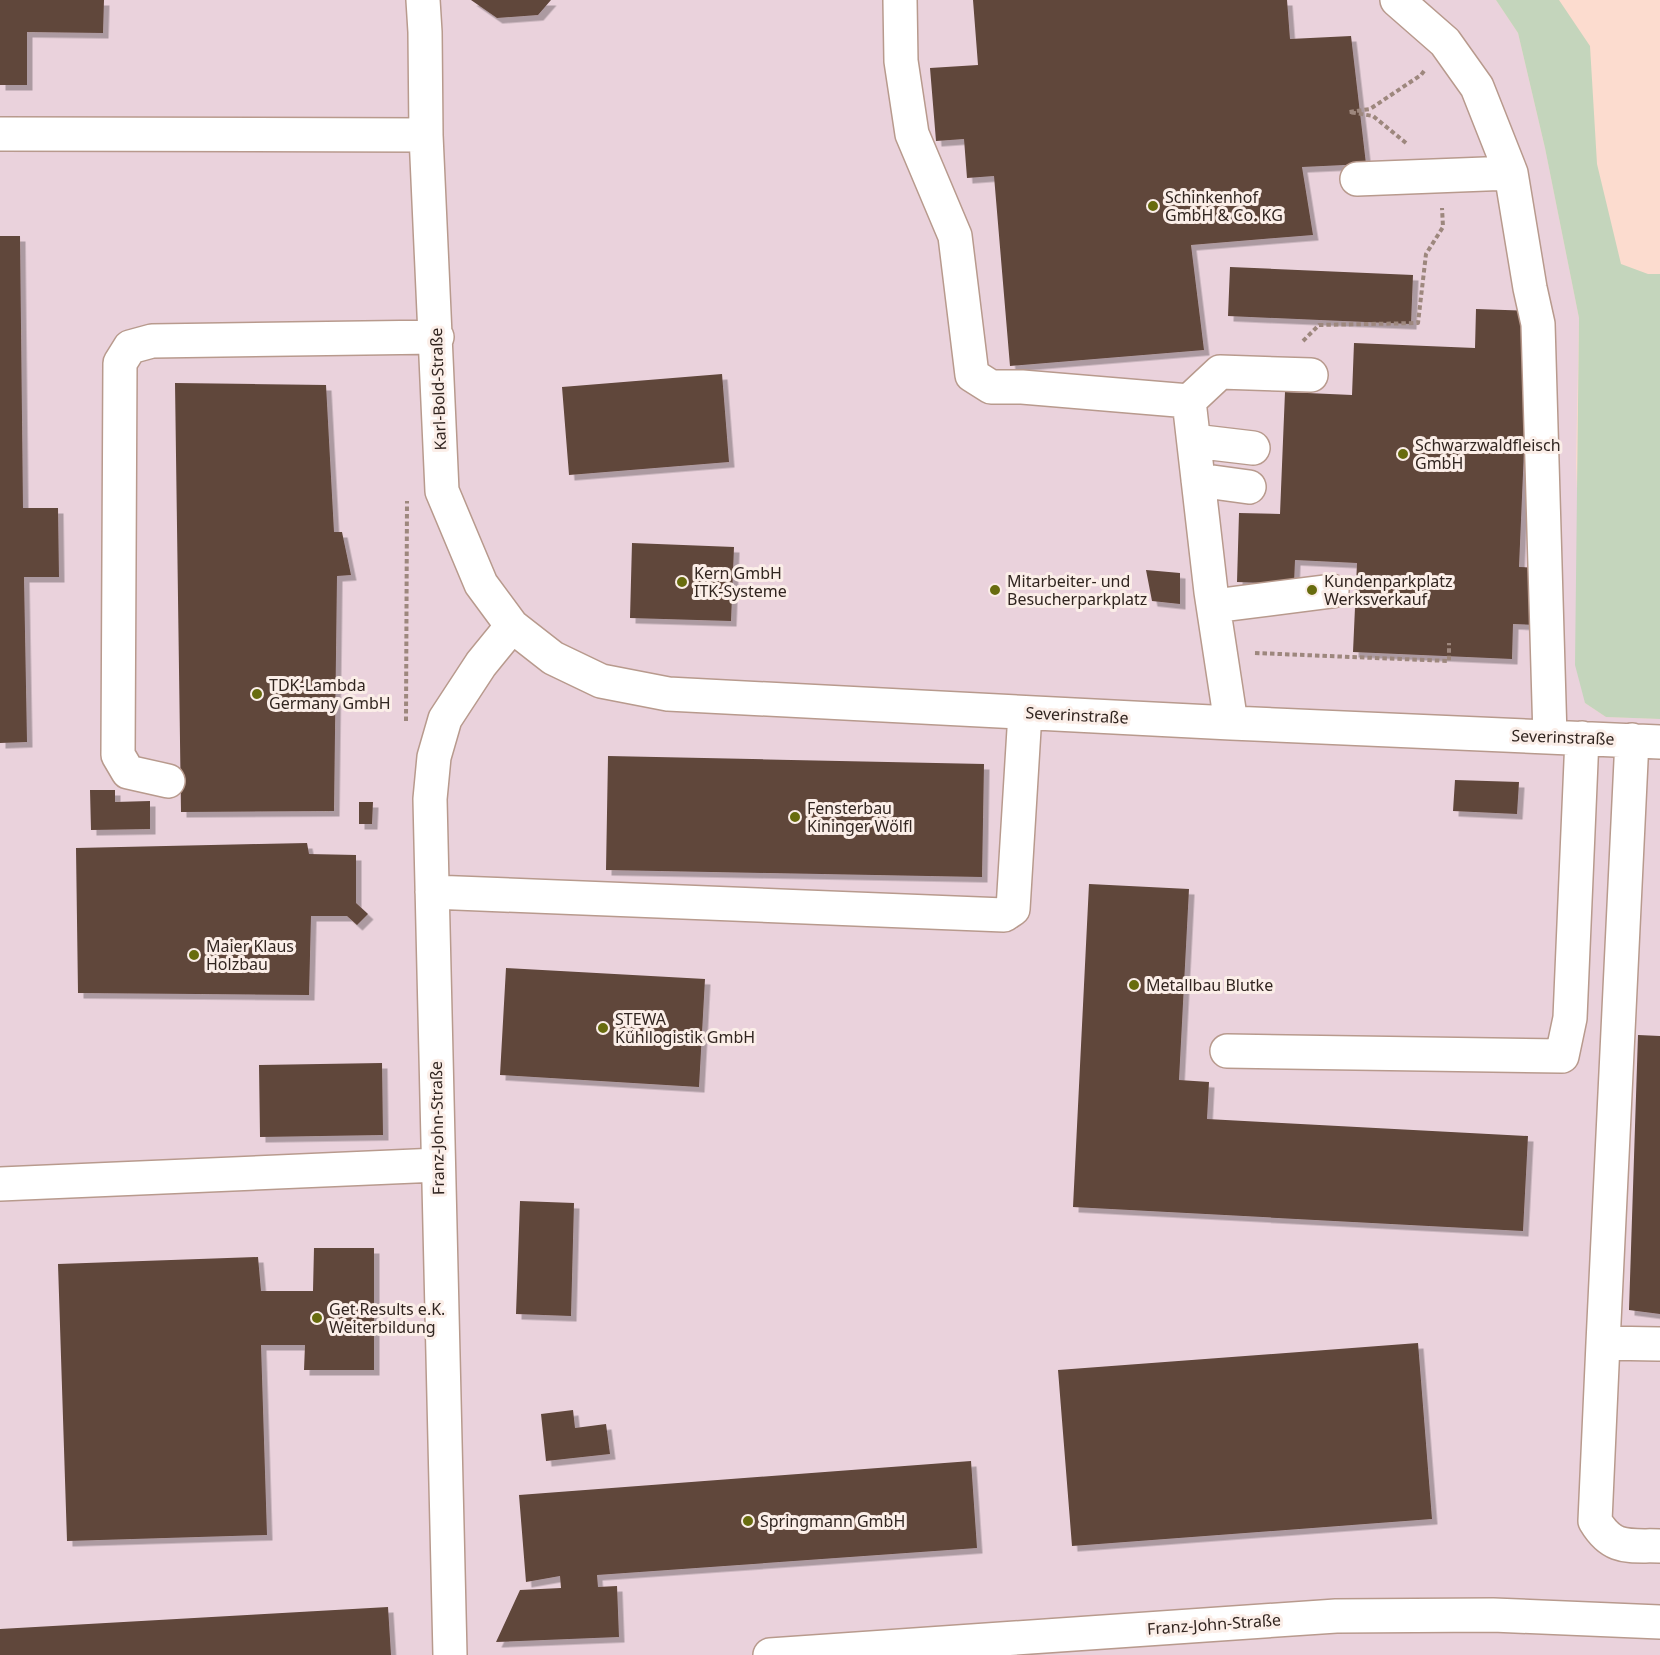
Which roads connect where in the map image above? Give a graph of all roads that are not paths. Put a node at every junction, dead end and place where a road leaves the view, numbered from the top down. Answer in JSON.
{"nodes":[{"id":1,"x":423,"y":0,"type":"edge"},
{"id":2,"x":900,"y":0,"type":"edge"},
{"id":3,"x":1397,"y":0,"type":"edge"},
{"id":4,"x":1434,"y":0,"type":"edge"},
{"id":5,"x":1445,"y":42,"type":"junction"},
{"id":6,"x":0,"y":134,"type":"edge"},
{"id":7,"x":426,"y":135,"type":"junction"},
{"id":8,"x":1511,"y":174,"type":"junction"},
{"id":9,"x":1357,"y":179,"type":"dead end"},
{"id":10,"x":436,"y":337,"type":"junction"},
{"id":11,"x":1311,"y":375,"type":"dead end"},
{"id":12,"x":1189,"y":401,"type":"junction"},
{"id":13,"x":1196,"y":461,"type":"junction"},
{"id":14,"x":1251,"y":468,"type":"dead end"},
{"id":15,"x":1332,"y":591,"type":"dead end"},
{"id":16,"x":1214,"y":606,"type":"junction"},
{"id":17,"x":512,"y":626,"type":"junction"},
{"id":18,"x":1025,"y":713,"type":"junction"},
{"id":19,"x":1231,"y":723,"type":"junction"},
{"id":20,"x":1566,"y":738,"type":"junction"},
{"id":21,"x":1646,"y":741,"type":"edge"},
{"id":22,"x":168,"y":782,"type":"dead end"},
{"id":23,"x":432,"y":892,"type":"junction"},
{"id":24,"x":1227,"y":1051,"type":"dead end"},
{"id":25,"x":438,"y":1165,"type":"junction"},
{"id":26,"x":0,"y":1184,"type":"edge"},
{"id":27,"x":1603,"y":1343,"type":"junction"},
{"id":28,"x":1658,"y":1344,"type":"dead end"},
{"id":29,"x":1660,"y":1546,"type":"edge"},
{"id":30,"x":1660,"y":1622,"type":"edge"},
{"id":31,"x":450,"y":1655,"type":"edge"},
{"id":32,"x":770,"y":1655,"type":"edge"}],
"edges":[{"from":1,"to":7,"type":"street","name":"Karl-Bold-Straße"},
{"from":2,"to":12,"type":"street"},
{"from":3,"to":5,"type":"street"},
{"from":4,"to":5,"type":"street"},
{"from":5,"to":8,"type":"street"},
{"from":6,"to":7,"type":"street"},
{"from":7,"to":10,"type":"street","name":"Karl-Bold-Straße"},
{"from":8,"to":9,"type":"street"},
{"from":8,"to":20,"type":"street"},
{"from":10,"to":17,"type":"street","name":"Karl-Bold-Straße"},
{"from":10,"to":22,"type":"street"},
{"from":11,"to":12,"type":"street"},
{"from":12,"to":13,"type":"street"},
{"from":13,"to":14,"type":"street"},
{"from":13,"to":16,"type":"street"},
{"from":15,"to":16,"type":"street"},
{"from":16,"to":19,"type":"street"},
{"from":17,"to":18,"type":"street","name":"Severinstraße"},
{"from":17,"to":23,"type":"street","name":"Franz-John-Straße"},
{"from":18,"to":19,"type":"street","name":"Severinstraße"},
{"from":18,"to":23,"type":"street"},
{"from":19,"to":20,"type":"street","name":"Severinstraße"},
{"from":20,"to":21,"type":"street","name":"Severinstraße"},
{"from":20,"to":24,"type":"street"},
{"from":21,"to":27,"type":"street"},
{"from":23,"to":25,"type":"street","name":"Franz-John-Straße"},
{"from":25,"to":26,"type":"street"},
{"from":25,"to":31,"type":"street","name":"Franz-John-Straße"},
{"from":27,"to":28,"type":"street"},
{"from":27,"to":29,"type":"street"},
{"from":30,"to":32,"type":"street","name":"Franz-John-Straße"}]}
